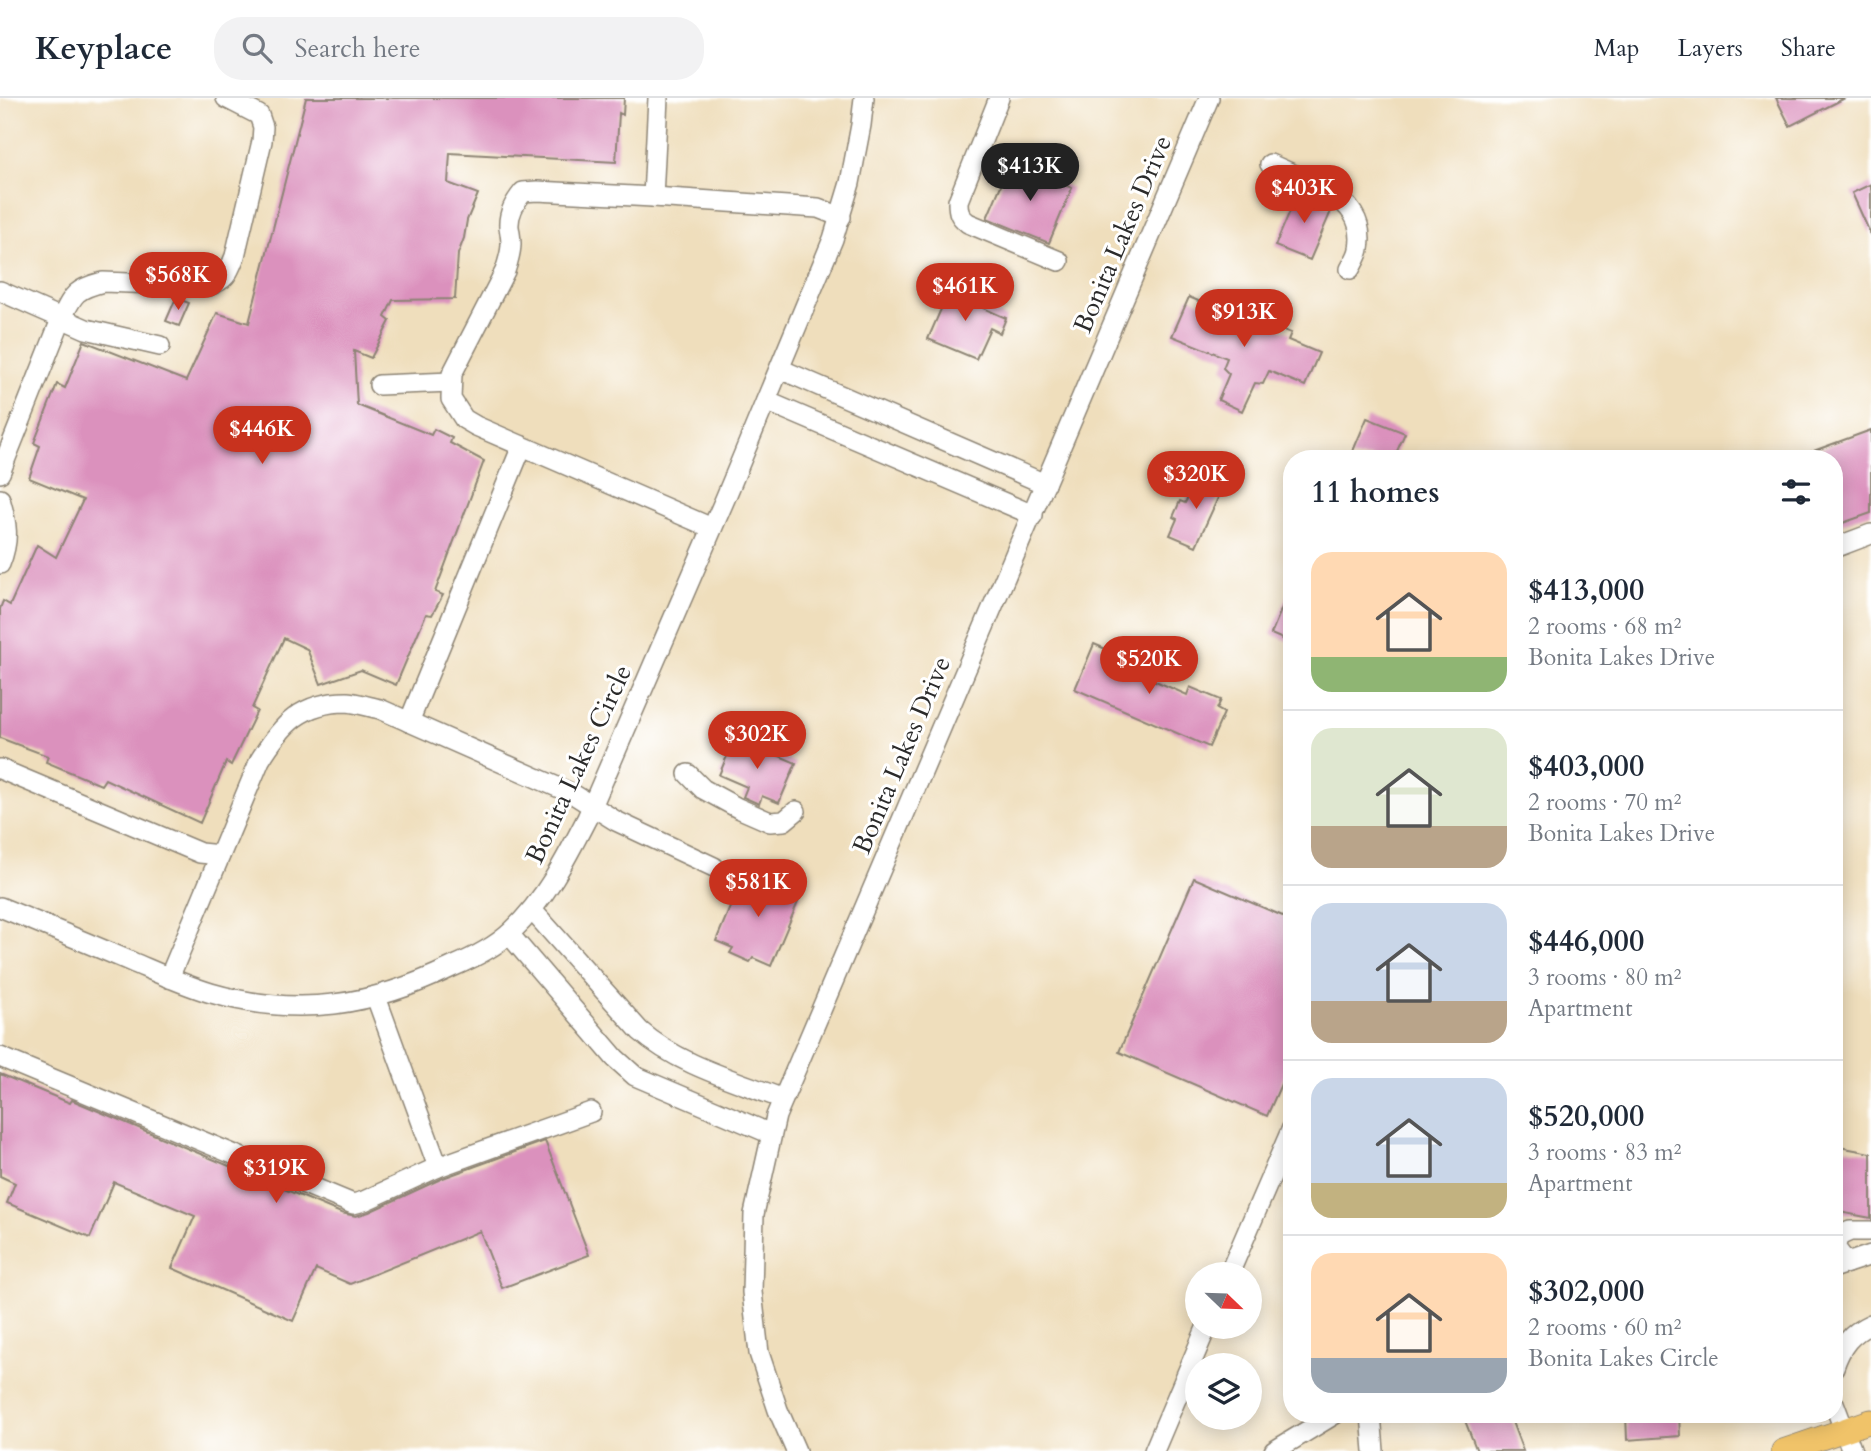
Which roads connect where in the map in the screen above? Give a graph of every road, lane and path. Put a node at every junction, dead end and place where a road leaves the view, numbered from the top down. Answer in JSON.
{"nodes":[{"id":1,"x":226,"y":98,"type":"edge"},
{"id":2,"x":658,"y":98,"type":"edge"},
{"id":3,"x":864,"y":98,"type":"edge"},
{"id":4,"x":999,"y":98,"type":"edge"},
{"id":5,"x":1209,"y":98,"type":"edge"},
{"id":6,"x":1270,"y":164,"type":"dead end"},
{"id":7,"x":1304,"y":179,"type":"dead end"},
{"id":8,"x":1326,"y":189,"type":"dead end"},
{"id":9,"x":653,"y":197,"type":"junction"},
{"id":10,"x":841,"y":217,"type":"junction"},
{"id":11,"x":1059,"y":261,"type":"dead end"},
{"id":12,"x":1350,"y":270,"type":"dead end"},
{"id":13,"x":0,"y":291,"type":"edge"},
{"id":14,"x":62,"y":317,"type":"junction"},
{"id":15,"x":160,"y":346,"type":"dead end"},
{"id":16,"x":780,"y":369,"type":"junction"},
{"id":17,"x":451,"y":382,"type":"junction"},
{"id":18,"x":379,"y":385,"type":"dead end"},
{"id":19,"x":766,"y":401,"type":"junction"},
{"id":20,"x":522,"y":446,"type":"junction"},
{"id":21,"x":0,"y":473,"type":"edge"},
{"id":22,"x":1045,"y":484,"type":"junction"},
{"id":23,"x":0,"y":499,"type":"edge"},
{"id":24,"x":1033,"y":515,"type":"junction"},
{"id":25,"x":712,"y":528,"type":"junction"},
{"id":26,"x":1871,"y":534,"type":"edge"},
{"id":27,"x":1843,"y":545,"type":"edge"},
{"id":28,"x":0,"y":564,"type":"edge"},
{"id":29,"x":409,"y":722,"type":"junction"},
{"id":30,"x":0,"y":769,"type":"edge"},
{"id":31,"x":688,"y":774,"type":"dead end"},
{"id":32,"x":592,"y":806,"type":"junction"},
{"id":33,"x":796,"y":811,"type":"dead end"},
{"id":34,"x":220,"y":855,"type":"junction"},
{"id":35,"x":714,"y":867,"type":"dead end"},
{"id":36,"x":0,"y":906,"type":"edge"},
{"id":37,"x":532,"y":910,"type":"junction"},
{"id":38,"x":509,"y":934,"type":"junction"},
{"id":39,"x":169,"y":978,"type":"junction"},
{"id":40,"x":376,"y":997,"type":"junction"},
{"id":41,"x":0,"y":1056,"type":"edge"},
{"id":42,"x":783,"y":1099,"type":"junction"},
{"id":43,"x":591,"y":1112,"type":"dead end"},
{"id":44,"x":771,"y":1134,"type":"junction"},
{"id":45,"x":1283,"y":1149,"type":"edge"},
{"id":46,"x":438,"y":1167,"type":"junction"},
{"id":47,"x":1871,"y":1231,"type":"edge"},
{"id":48,"x":1843,"y":1234,"type":"edge"},
{"id":49,"x":1871,"y":1255,"type":"edge"},
{"id":50,"x":1234,"y":1262,"type":"edge"},
{"id":51,"x":1843,"y":1264,"type":"edge"},
{"id":52,"x":1871,"y":1324,"type":"edge"},
{"id":53,"x":1201,"y":1339,"type":"edge"},
{"id":54,"x":1843,"y":1346,"type":"edge"},
{"id":55,"x":1871,"y":1421,"type":"edge"},
{"id":56,"x":1320,"y":1423,"type":"edge"},
{"id":57,"x":1372,"y":1423,"type":"edge"},
{"id":58,"x":1841,"y":1423,"type":"edge"},
{"id":59,"x":1848,"y":1441,"type":"edge"},
{"id":60,"x":796,"y":1451,"type":"edge"},
{"id":61,"x":1154,"y":1451,"type":"edge"},
{"id":62,"x":1274,"y":1451,"type":"edge"},
{"id":63,"x":1374,"y":1451,"type":"edge"},
{"id":64,"x":1783,"y":1451,"type":"edge"}],
"edges":[{"from":1,"to":14,"type":"street"},
{"from":2,"to":9,"type":"street"},
{"from":3,"to":10,"type":"street","name":"Bonita Lakes Circle"},
{"from":4,"to":11,"type":"street"},
{"from":5,"to":22,"type":"street","name":"Bonita Lakes Drive"},
{"from":6,"to":7,"type":"street"},
{"from":8,"to":12,"type":"street"},
{"from":9,"to":10,"type":"street"},
{"from":9,"to":17,"type":"street"},
{"from":10,"to":16,"type":"street","name":"Bonita Lakes Circle"},
{"from":13,"to":14,"type":"street"},
{"from":14,"to":15,"type":"street"},
{"from":14,"to":21,"type":"street"},
{"from":16,"to":19,"type":"street","name":"Bonita Lakes Circle"},
{"from":16,"to":22,"type":"street"},
{"from":17,"to":18,"type":"street"},
{"from":17,"to":20,"type":"street"},
{"from":19,"to":24,"type":"street"},
{"from":19,"to":25,"type":"street","name":"Bonita Lakes Circle"},
{"from":20,"to":25,"type":"street"},
{"from":20,"to":29,"type":"street"},
{"from":22,"to":24,"type":"street","name":"Bonita Lakes Drive"},
{"from":23,"to":28,"type":"street"},
{"from":24,"to":42,"type":"street","name":"Bonita Lakes Drive"},
{"from":25,"to":32,"type":"street","name":"Bonita Lakes Circle"},
{"from":26,"to":27,"type":"street"},
{"from":29,"to":32,"type":"street"},
{"from":29,"to":34,"type":"street"},
{"from":30,"to":34,"type":"street"},
{"from":31,"to":33,"type":"street"},
{"from":32,"to":35,"type":"street"},
{"from":32,"to":37,"type":"street","name":"Bonita Lakes Circle"},
{"from":34,"to":39,"type":"street"},
{"from":36,"to":39,"type":"street","name":"Bonita Lakes Circle"},
{"from":37,"to":38,"type":"street","name":"Bonita Lakes Circle"},
{"from":37,"to":42,"type":"street"},
{"from":38,"to":40,"type":"street","name":"Bonita Lakes Circle"},
{"from":38,"to":44,"type":"street"},
{"from":39,"to":40,"type":"street","name":"Bonita Lakes Circle"},
{"from":40,"to":46,"type":"street"},
{"from":41,"to":46,"type":"street"},
{"from":42,"to":44,"type":"street","name":"Bonita Lakes Drive"},
{"from":43,"to":46,"type":"street"},
{"from":44,"to":60,"type":"street","name":"Bonita Lakes Drive"},
{"from":45,"to":50,"type":"street"},
{"from":47,"to":48,"type":"street"},
{"from":49,"to":51,"type":"street"},
{"from":52,"to":54,"type":"street"},
{"from":53,"to":61,"type":"street"},
{"from":55,"to":59,"type":"main road"},
{"from":56,"to":62,"type":"street"},
{"from":57,"to":63,"type":"street"},
{"from":58,"to":59,"type":"street"},
{"from":59,"to":64,"type":"main road"}]}
